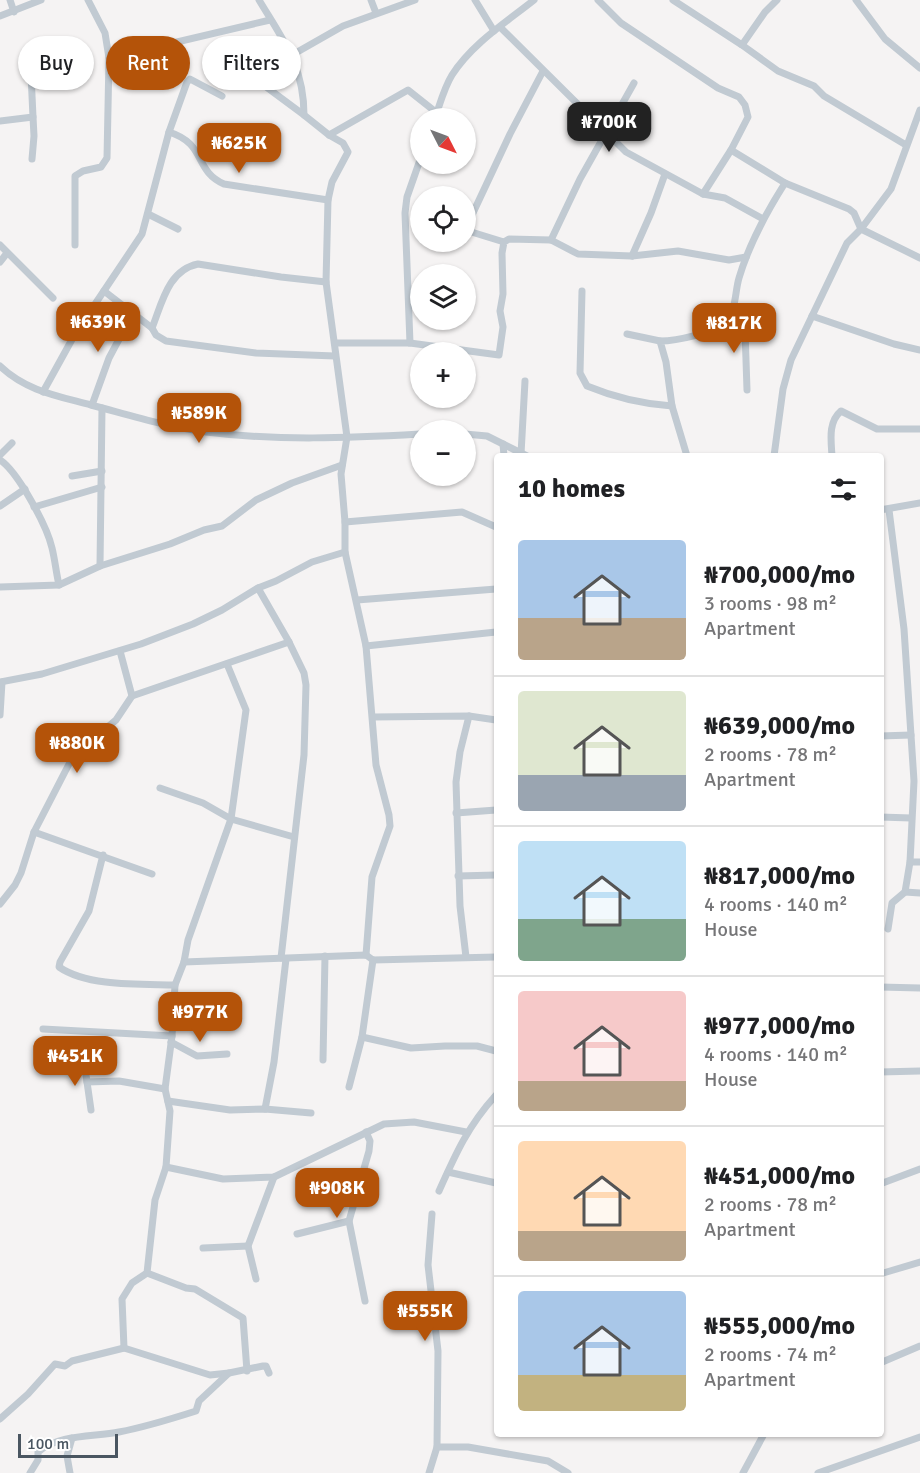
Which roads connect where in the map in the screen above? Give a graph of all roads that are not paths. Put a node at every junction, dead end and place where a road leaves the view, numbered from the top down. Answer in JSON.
{"nodes":[{"id":1,"x":10,"y":0,"type":"edge"},
{"id":2,"x":42,"y":0,"type":"edge"},
{"id":3,"x":88,"y":0,"type":"edge"},
{"id":4,"x":259,"y":0,"type":"edge"},
{"id":5,"x":371,"y":0,"type":"edge"},
{"id":6,"x":415,"y":0,"type":"edge"},
{"id":7,"x":475,"y":0,"type":"edge"},
{"id":8,"x":534,"y":0,"type":"edge"},
{"id":9,"x":598,"y":0,"type":"edge"},
{"id":10,"x":673,"y":0,"type":"edge"},
{"id":11,"x":777,"y":0,"type":"edge"},
{"id":12,"x":856,"y":0,"type":"edge"},
{"id":13,"x":14,"y":12,"type":"junction"},
{"id":14,"x":376,"y":13,"type":"junction"},
{"id":15,"x":0,"y":16,"type":"edge"},
{"id":16,"x":270,"y":20,"type":"junction"},
{"id":17,"x":497,"y":29,"type":"junction"},
{"id":18,"x":280,"y":36,"type":"edge"},
{"id":19,"x":106,"y":39,"type":"edge"},
{"id":20,"x":190,"y":39,"type":"edge"},
{"id":21,"x":741,"y":45,"type":"junction"},
{"id":22,"x":301,"y":50,"type":"edge"},
{"id":23,"x":920,"y":68,"type":"edge"},
{"id":24,"x":543,"y":71,"type":"junction"},
{"id":25,"x":301,"y":80,"type":"edge"},
{"id":26,"x":634,"y":83,"type":"dead end"},
{"id":27,"x":32,"y":90,"type":"edge"},
{"id":28,"x":108,"y":90,"type":"edge"},
{"id":29,"x":270,"y":90,"type":"edge"},
{"id":30,"x":222,"y":96,"type":"dead end"},
{"id":31,"x":427,"y":108,"type":"edge"},
{"id":32,"x":439,"y":108,"type":"edge"},
{"id":33,"x":920,"y":110,"type":"edge"},
{"id":34,"x":304,"y":115,"type":"junction"},
{"id":35,"x":33,"y":117,"type":"junction"},
{"id":36,"x":0,"y":121,"type":"edge"},
{"id":37,"x":169,"y":132,"type":"junction"},
{"id":38,"x":606,"y":133,"type":"junction"},
{"id":39,"x":329,"y":135,"type":"junction"},
{"id":40,"x":906,"y":145,"type":"junction"},
{"id":41,"x":731,"y":150,"type":"junction"},
{"id":42,"x":32,"y":159,"type":"dead end"},
{"id":43,"x":415,"y":174,"type":"edge"},
{"id":44,"x":665,"y":174,"type":"junction"},
{"id":45,"x":785,"y":183,"type":"junction"},
{"id":46,"x":703,"y":194,"type":"junction"},
{"id":47,"x":328,"y":200,"type":"junction"},
{"id":48,"x":476,"y":207,"type":"edge"},
{"id":49,"x":148,"y":214,"type":"junction"},
{"id":50,"x":763,"y":219,"type":"junction"},
{"id":51,"x":178,"y":229,"type":"dead end"},
{"id":52,"x":861,"y":229,"type":"junction"},
{"id":53,"x":476,"y":233,"type":"edge"},
{"id":54,"x":551,"y":240,"type":"junction"},
{"id":55,"x":504,"y":242,"type":"junction"},
{"id":56,"x":0,"y":245,"type":"edge"},
{"id":57,"x":75,"y":245,"type":"dead end"},
{"id":58,"x":7,"y":253,"type":"junction"},
{"id":59,"x":632,"y":256,"type":"junction"},
{"id":60,"x":746,"y":257,"type":"junction"},
{"id":61,"x":920,"y":258,"type":"edge"},
{"id":62,"x":0,"y":262,"type":"edge"},
{"id":63,"x":326,"y":282,"type":"junction"},
{"id":64,"x":104,"y":291,"type":"junction"},
{"id":65,"x":582,"y":291,"type":"dead end"},
{"id":66,"x":53,"y":298,"type":"dead end"},
{"id":67,"x":133,"y":313,"type":"junction"},
{"id":68,"x":731,"y":313,"type":"junction"},
{"id":69,"x":812,"y":316,"type":"junction"},
{"id":70,"x":152,"y":328,"type":"junction"},
{"id":71,"x":627,"y":334,"type":"dead end"},
{"id":72,"x":660,"y":341,"type":"junction"},
{"id":73,"x":336,"y":343,"type":"junction"},
{"id":74,"x":410,"y":343,"type":"joint"},
{"id":75,"x":920,"y":350,"type":"edge"},
{"id":76,"x":476,"y":352,"type":"edge"},
{"id":77,"x":335,"y":356,"type":"junction"},
{"id":78,"x":0,"y":366,"type":"edge"},
{"id":79,"x":525,"y":381,"type":"dead end"},
{"id":80,"x":747,"y":390,"type":"dead end"},
{"id":81,"x":43,"y":393,"type":"junction"},
{"id":82,"x":92,"y":405,"type":"junction"},
{"id":83,"x":672,"y":405,"type":"junction"},
{"id":84,"x":102,"y":408,"type":"junction"},
{"id":85,"x":920,"y":429,"type":"edge"},
{"id":86,"x":410,"y":434,"type":"edge"},
{"id":87,"x":476,"y":435,"type":"edge"},
{"id":88,"x":347,"y":437,"type":"junction"},
{"id":89,"x":12,"y":442,"type":"dead end"},
{"id":90,"x":503,"y":444,"type":"junction"},
{"id":91,"x":504,"y":453,"type":"edge"},
{"id":92,"x":520,"y":453,"type":"edge"},
{"id":93,"x":524,"y":453,"type":"edge"},
{"id":94,"x":686,"y":453,"type":"edge"},
{"id":95,"x":774,"y":453,"type":"edge"},
{"id":96,"x":832,"y":453,"type":"edge"},
{"id":97,"x":0,"y":455,"type":"edge"},
{"id":98,"x":0,"y":460,"type":"edge"},
{"id":99,"x":342,"y":465,"type":"junction"},
{"id":100,"x":102,"y":471,"type":"junction"},
{"id":101,"x":72,"y":476,"type":"dead end"},
{"id":102,"x":102,"y":487,"type":"junction"},
{"id":103,"x":25,"y":489,"type":"junction"},
{"id":104,"x":920,"y":503,"type":"edge"},
{"id":105,"x":0,"y":506,"type":"edge"},
{"id":106,"x":34,"y":507,"type":"junction"},
{"id":107,"x":885,"y":510,"type":"edge"},
{"id":108,"x":345,"y":522,"type":"junction"},
{"id":109,"x":494,"y":526,"type":"edge"},
{"id":110,"x":345,"y":552,"type":"junction"},
{"id":111,"x":100,"y":566,"type":"junction"},
{"id":112,"x":58,"y":585,"type":"junction"},
{"id":113,"x":0,"y":587,"type":"edge"},
{"id":114,"x":258,"y":588,"type":"junction"},
{"id":115,"x":494,"y":589,"type":"edge"},
{"id":116,"x":357,"y":600,"type":"junction"},
{"id":117,"x":494,"y":632,"type":"edge"},
{"id":118,"x":289,"y":642,"type":"junction"},
{"id":119,"x":366,"y":646,"type":"junction"},
{"id":120,"x":120,"y":651,"type":"junction"},
{"id":121,"x":227,"y":664,"type":"junction"},
{"id":122,"x":1,"y":682,"type":"edge"},
{"id":123,"x":132,"y":696,"type":"junction"},
{"id":124,"x":0,"y":715,"type":"edge"},
{"id":125,"x":469,"y":716,"type":"junction"},
{"id":126,"x":372,"y":717,"type":"junction"},
{"id":127,"x":494,"y":720,"type":"edge"},
{"id":128,"x":911,"y":735,"type":"junction"},
{"id":129,"x":884,"y":736,"type":"edge"},
{"id":130,"x":917,"y":781,"type":"edge"},
{"id":131,"x":160,"y":788,"type":"dead end"},
{"id":132,"x":494,"y":810,"type":"edge"},
{"id":133,"x":456,"y":813,"type":"junction"},
{"id":134,"x":884,"y":817,"type":"edge"},
{"id":135,"x":911,"y":818,"type":"junction"},
{"id":136,"x":231,"y":819,"type":"junction"},
{"id":137,"x":34,"y":832,"type":"junction"},
{"id":138,"x":294,"y":837,"type":"junction"},
{"id":139,"x":103,"y":855,"type":"junction"},
{"id":140,"x":910,"y":862,"type":"junction"},
{"id":141,"x":920,"y":862,"type":"edge"},
{"id":142,"x":153,"y":874,"type":"dead end"},
{"id":143,"x":494,"y":875,"type":"edge"},
{"id":144,"x":458,"y":876,"type":"junction"},
{"id":145,"x":905,"y":892,"type":"junction"},
{"id":146,"x":920,"y":894,"type":"edge"},
{"id":147,"x":0,"y":904,"type":"edge"},
{"id":148,"x":888,"y":929,"type":"dead end"},
{"id":149,"x":325,"y":956,"type":"junction"},
{"id":150,"x":366,"y":956,"type":"junction"},
{"id":151,"x":466,"y":957,"type":"junction"},
{"id":152,"x":494,"y":957,"type":"edge"},
{"id":153,"x":283,"y":958,"type":"junction"},
{"id":154,"x":373,"y":960,"type":"junction"},
{"id":155,"x":184,"y":962,"type":"junction"},
{"id":156,"x":175,"y":985,"type":"junction"},
{"id":157,"x":884,"y":987,"type":"edge"},
{"id":158,"x":920,"y":988,"type":"edge"},
{"id":159,"x":43,"y":1029,"type":"dead end"},
{"id":160,"x":362,"y":1037,"type":"junction"},
{"id":161,"x":171,"y":1039,"type":"junction"},
{"id":162,"x":494,"y":1050,"type":"edge"},
{"id":163,"x":227,"y":1054,"type":"dead end"},
{"id":164,"x":323,"y":1060,"type":"dead end"},
{"id":165,"x":84,"y":1061,"type":"dead end"},
{"id":166,"x":920,"y":1071,"type":"edge"},
{"id":167,"x":884,"y":1072,"type":"edge"},
{"id":168,"x":87,"y":1082,"type":"junction"},
{"id":169,"x":349,"y":1087,"type":"dead end"},
{"id":170,"x":165,"y":1089,"type":"junction"},
{"id":171,"x":494,"y":1097,"type":"edge"},
{"id":172,"x":168,"y":1101,"type":"junction"},
{"id":173,"x":265,"y":1109,"type":"junction"},
{"id":174,"x":91,"y":1110,"type":"dead end"},
{"id":175,"x":310,"y":1113,"type":"dead end"},
{"id":176,"x":366,"y":1132,"type":"junction"},
{"id":177,"x":466,"y":1132,"type":"junction"},
{"id":178,"x":166,"y":1167,"type":"junction"},
{"id":179,"x":920,"y":1169,"type":"edge"},
{"id":180,"x":448,"y":1172,"type":"junction"},
{"id":181,"x":274,"y":1177,"type":"junction"},
{"id":182,"x":884,"y":1182,"type":"edge"},
{"id":183,"x":494,"y":1183,"type":"edge"},
{"id":184,"x":440,"y":1191,"type":"dead end"},
{"id":185,"x":432,"y":1214,"type":"dead end"},
{"id":186,"x":349,"y":1221,"type":"junction"},
{"id":187,"x":297,"y":1234,"type":"dead end"},
{"id":188,"x":248,"y":1246,"type":"junction"},
{"id":189,"x":203,"y":1248,"type":"dead end"},
{"id":190,"x":920,"y":1262,"type":"edge"},
{"id":191,"x":147,"y":1273,"type":"junction"},
{"id":192,"x":884,"y":1273,"type":"edge"},
{"id":193,"x":256,"y":1279,"type":"dead end"},
{"id":194,"x":365,"y":1301,"type":"dead end"},
{"id":195,"x":920,"y":1346,"type":"edge"},
{"id":196,"x":124,"y":1348,"type":"junction"},
{"id":197,"x":884,"y":1361,"type":"edge"},
{"id":198,"x":247,"y":1371,"type":"junction"},
{"id":199,"x":229,"y":1373,"type":"junction"},
{"id":200,"x":269,"y":1373,"type":"dead end"},
{"id":201,"x":0,"y":1419,"type":"edge"},
{"id":202,"x":762,"y":1437,"type":"edge"},
{"id":203,"x":920,"y":1437,"type":"edge"},
{"id":204,"x":72,"y":1438,"type":"junction"},
{"id":205,"x":437,"y":1447,"type":"junction"},
{"id":206,"x":30,"y":1473,"type":"edge"},
{"id":207,"x":70,"y":1473,"type":"edge"},
{"id":208,"x":429,"y":1473,"type":"edge"},
{"id":209,"x":568,"y":1473,"type":"edge"},
{"id":210,"x":743,"y":1473,"type":"edge"},
{"id":211,"x":818,"y":1473,"type":"edge"}],
"edges":[{"from":1,"to":13,"type":"street"},
{"from":2,"to":13,"type":"street"},
{"from":3,"to":19,"type":"street"},
{"from":4,"to":16,"type":"street"},
{"from":5,"to":14,"type":"street"},
{"from":6,"to":14,"type":"street"},
{"from":7,"to":17,"type":"street"},
{"from":8,"to":17,"type":"street"},
{"from":9,"to":41,"type":"street"},
{"from":10,"to":21,"type":"street"},
{"from":11,"to":21,"type":"street"},
{"from":12,"to":23,"type":"street"},
{"from":13,"to":15,"type":"street"},
{"from":14,"to":22,"type":"street"},
{"from":16,"to":18,"type":"street"},
{"from":16,"to":20,"type":"street"},
{"from":17,"to":24,"type":"street"},
{"from":17,"to":32,"type":"street"},
{"from":21,"to":40,"type":"street"},
{"from":24,"to":38,"type":"street"},
{"from":24,"to":48,"type":"street"},
{"from":25,"to":34,"type":"street"},
{"from":26,"to":38,"type":"street"},
{"from":27,"to":35,"type":"street"},
{"from":28,"to":57,"type":"street"},
{"from":29,"to":34,"type":"street"},
{"from":30,"to":37,"type":"street"},
{"from":31,"to":39,"type":"street"},
{"from":33,"to":40,"type":"street"},
{"from":34,"to":39,"type":"street"},
{"from":35,"to":36,"type":"street"},
{"from":35,"to":42,"type":"street"},
{"from":37,"to":47,"type":"street"},
{"from":37,"to":49,"type":"street"},
{"from":38,"to":44,"type":"street"},
{"from":38,"to":54,"type":"street"},
{"from":39,"to":47,"type":"street"},
{"from":40,"to":52,"type":"street"},
{"from":41,"to":45,"type":"street"},
{"from":41,"to":46,"type":"street"},
{"from":43,"to":74,"type":"street"},
{"from":44,"to":46,"type":"street"},
{"from":44,"to":59,"type":"street"},
{"from":45,"to":50,"type":"street"},
{"from":45,"to":52,"type":"street"},
{"from":46,"to":50,"type":"street"},
{"from":47,"to":63,"type":"street"},
{"from":49,"to":51,"type":"street"},
{"from":49,"to":64,"type":"street"},
{"from":50,"to":60,"type":"street"},
{"from":52,"to":61,"type":"street"},
{"from":52,"to":69,"type":"street"},
{"from":53,"to":55,"type":"street"},
{"from":54,"to":55,"type":"street"},
{"from":54,"to":59,"type":"street"},
{"from":55,"to":76,"type":"street"},
{"from":56,"to":58,"type":"street"},
{"from":58,"to":62,"type":"street"},
{"from":58,"to":66,"type":"street"},
{"from":59,"to":60,"type":"street"},
{"from":60,"to":68,"type":"street"},
{"from":63,"to":70,"type":"street"},
{"from":63,"to":73,"type":"street"},
{"from":64,"to":67,"type":"street"},
{"from":64,"to":81,"type":"street"},
{"from":65,"to":83,"type":"street"},
{"from":67,"to":70,"type":"street"},
{"from":67,"to":82,"type":"street"},
{"from":68,"to":72,"type":"street"},
{"from":68,"to":80,"type":"street"},
{"from":69,"to":75,"type":"street"},
{"from":69,"to":95,"type":"street"},
{"from":70,"to":77,"type":"street"},
{"from":71,"to":72,"type":"street"},
{"from":72,"to":83,"type":"street"},
{"from":73,"to":74,"type":"street"},
{"from":73,"to":77,"type":"street"},
{"from":77,"to":88,"type":"street"},
{"from":78,"to":81,"type":"street"},
{"from":79,"to":93,"type":"street"},
{"from":81,"to":82,"type":"street"},
{"from":82,"to":84,"type":"street"},
{"from":83,"to":94,"type":"street"},
{"from":84,"to":88,"type":"street"},
{"from":84,"to":100,"type":"street"},
{"from":85,"to":96,"type":"street"},
{"from":86,"to":88,"type":"street"},
{"from":87,"to":90,"type":"street"},
{"from":88,"to":99,"type":"street"},
{"from":89,"to":97,"type":"street"},
{"from":90,"to":91,"type":"street"},
{"from":90,"to":92,"type":"street"},
{"from":98,"to":103,"type":"street"},
{"from":99,"to":108,"type":"street"},
{"from":99,"to":111,"type":"street"},
{"from":100,"to":101,"type":"street"},
{"from":100,"to":102,"type":"street"},
{"from":102,"to":106,"type":"street"},
{"from":102,"to":111,"type":"street"},
{"from":103,"to":105,"type":"street"},
{"from":103,"to":106,"type":"street"},
{"from":104,"to":107,"type":"street"},
{"from":106,"to":112,"type":"street"},
{"from":107,"to":128,"type":"street"},
{"from":108,"to":109,"type":"street"},
{"from":108,"to":110,"type":"street"},
{"from":110,"to":114,"type":"street"},
{"from":110,"to":116,"type":"street"},
{"from":111,"to":112,"type":"street"},
{"from":112,"to":113,"type":"street"},
{"from":114,"to":118,"type":"street"},
{"from":114,"to":120,"type":"street"},
{"from":115,"to":116,"type":"street"},
{"from":116,"to":119,"type":"street"},
{"from":117,"to":119,"type":"street"},
{"from":118,"to":121,"type":"street"},
{"from":118,"to":138,"type":"street"},
{"from":119,"to":126,"type":"street"},
{"from":120,"to":122,"type":"street"},
{"from":120,"to":123,"type":"street"},
{"from":121,"to":123,"type":"street"},
{"from":121,"to":136,"type":"street"},
{"from":122,"to":124,"type":"street"},
{"from":123,"to":137,"type":"street"},
{"from":125,"to":126,"type":"street"},
{"from":125,"to":127,"type":"street"},
{"from":125,"to":133,"type":"street"},
{"from":126,"to":150,"type":"street"},
{"from":128,"to":129,"type":"street"},
{"from":128,"to":130,"type":"street"},
{"from":130,"to":135,"type":"street"},
{"from":131,"to":136,"type":"street"},
{"from":132,"to":133,"type":"street"},
{"from":133,"to":144,"type":"street"},
{"from":134,"to":135,"type":"street"},
{"from":135,"to":140,"type":"street"},
{"from":136,"to":138,"type":"street"},
{"from":136,"to":155,"type":"street"},
{"from":137,"to":139,"type":"street"},
{"from":137,"to":147,"type":"street"},
{"from":138,"to":153,"type":"street"},
{"from":139,"to":142,"type":"street"},
{"from":139,"to":156,"type":"street"},
{"from":140,"to":141,"type":"street"},
{"from":140,"to":145,"type":"street"},
{"from":143,"to":144,"type":"street"},
{"from":144,"to":151,"type":"street"},
{"from":145,"to":146,"type":"street"},
{"from":145,"to":148,"type":"street"},
{"from":149,"to":150,"type":"street"},
{"from":149,"to":153,"type":"street"},
{"from":149,"to":164,"type":"street"},
{"from":150,"to":154,"type":"street"},
{"from":151,"to":152,"type":"street"},
{"from":151,"to":154,"type":"street"},
{"from":153,"to":155,"type":"street"},
{"from":153,"to":173,"type":"street"},
{"from":154,"to":160,"type":"street"},
{"from":155,"to":156,"type":"street"},
{"from":156,"to":161,"type":"street"},
{"from":157,"to":158,"type":"street"},
{"from":159,"to":161,"type":"street"},
{"from":160,"to":162,"type":"street"},
{"from":160,"to":169,"type":"street"},
{"from":161,"to":163,"type":"street"},
{"from":161,"to":170,"type":"street"},
{"from":165,"to":168,"type":"street"},
{"from":166,"to":167,"type":"street"},
{"from":168,"to":170,"type":"street"},
{"from":168,"to":174,"type":"street"},
{"from":170,"to":172,"type":"street"},
{"from":171,"to":177,"type":"street"},
{"from":172,"to":173,"type":"street"},
{"from":172,"to":178,"type":"street"},
{"from":173,"to":175,"type":"street"},
{"from":176,"to":177,"type":"street"},
{"from":176,"to":181,"type":"street"},
{"from":176,"to":186,"type":"street"},
{"from":177,"to":180,"type":"street"},
{"from":178,"to":181,"type":"street"},
{"from":178,"to":191,"type":"street"},
{"from":179,"to":182,"type":"street"},
{"from":180,"to":183,"type":"street"},
{"from":180,"to":184,"type":"street"},
{"from":181,"to":188,"type":"street"},
{"from":185,"to":205,"type":"street"},
{"from":186,"to":187,"type":"street"},
{"from":186,"to":194,"type":"street"},
{"from":188,"to":189,"type":"street"},
{"from":188,"to":193,"type":"street"},
{"from":190,"to":192,"type":"street"},
{"from":191,"to":196,"type":"street"},
{"from":191,"to":198,"type":"street"},
{"from":195,"to":197,"type":"street"},
{"from":196,"to":199,"type":"street"},
{"from":196,"to":201,"type":"street"},
{"from":198,"to":199,"type":"street"},
{"from":198,"to":200,"type":"street"},
{"from":199,"to":204,"type":"street"},
{"from":202,"to":210,"type":"street"},
{"from":203,"to":211,"type":"street"},
{"from":204,"to":206,"type":"street"},
{"from":204,"to":207,"type":"street"},
{"from":205,"to":208,"type":"street"},
{"from":205,"to":209,"type":"street"}]}
